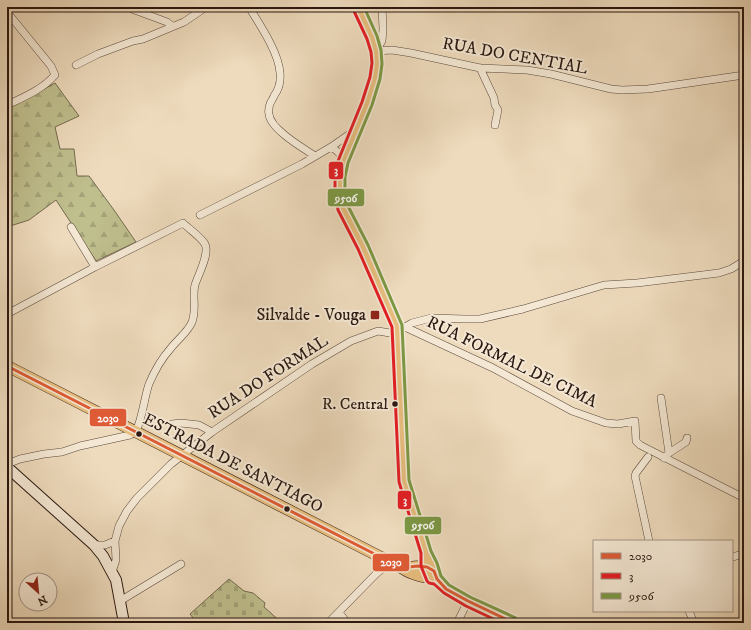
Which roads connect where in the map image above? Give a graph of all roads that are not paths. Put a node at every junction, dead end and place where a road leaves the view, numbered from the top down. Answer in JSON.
{"nodes":[{"id":1,"x":206,"y":7,"type":"edge"},
{"id":2,"x":249,"y":7,"type":"edge"},
{"id":3,"x":358,"y":7,"type":"edge"},
{"id":4,"x":382,"y":7,"type":"edge"},
{"id":5,"x":132,"y":9,"type":"dead end"},
{"id":6,"x":7,"y":12,"type":"edge"},
{"id":7,"x":172,"y":26,"type":"junction"},
{"id":8,"x":376,"y":51,"type":"junction"},
{"id":9,"x":76,"y":65,"type":"dead end"},
{"id":10,"x":480,"y":68,"type":"junction"},
{"id":11,"x":744,"y":75,"type":"edge"},
{"id":12,"x":7,"y":105,"type":"edge"},
{"id":13,"x":495,"y":125,"type":"dead end"},
{"id":14,"x":356,"y":129,"type":"junction"},
{"id":15,"x":331,"y":147,"type":"junction"},
{"id":16,"x":315,"y":156,"type":"junction"},
{"id":17,"x":343,"y":162,"type":"junction"},
{"id":18,"x":200,"y":215,"type":"dead end"},
{"id":19,"x":72,"y":226,"type":"dead end"},
{"id":20,"x":744,"y":261,"type":"edge"},
{"id":21,"x":95,"y":267,"type":"junction"},
{"id":22,"x":7,"y":314,"type":"edge"},
{"id":23,"x":400,"y":330,"type":"junction"},
{"id":24,"x":7,"y":366,"type":"edge"},
{"id":25,"x":661,"y":398,"type":"dead end"},
{"id":26,"x":172,"y":424,"type":"dead end"},
{"id":27,"x":135,"y":432,"type":"junction"},
{"id":28,"x":212,"y":432,"type":"junction"},
{"id":29,"x":687,"y":438,"type":"dead end"},
{"id":30,"x":182,"y":455,"type":"junction"},
{"id":31,"x":667,"y":456,"type":"junction"},
{"id":32,"x":648,"y":457,"type":"dead end"},
{"id":33,"x":7,"y":464,"type":"edge"},
{"id":34,"x":7,"y":467,"type":"edge"},
{"id":35,"x":744,"y":498,"type":"edge"},
{"id":36,"x":649,"y":540,"type":"edge"},
{"id":37,"x":114,"y":541,"type":"junction"},
{"id":38,"x":94,"y":545,"type":"junction"},
{"id":39,"x":744,"y":554,"type":"edge"},
{"id":40,"x":733,"y":557,"type":"edge"},
{"id":41,"x":390,"y":562,"type":"junction"},
{"id":42,"x":181,"y":564,"type":"dead end"},
{"id":43,"x":427,"y":567,"type":"junction"},
{"id":44,"x":112,"y":572,"type":"junction"},
{"id":45,"x":120,"y":601,"type":"junction"},
{"id":46,"x":468,"y":601,"type":"junction"},
{"id":47,"x":338,"y":612,"type":"junction"},
{"id":48,"x":689,"y":612,"type":"edge"},
{"id":49,"x":124,"y":623,"type":"edge"},
{"id":50,"x":328,"y":623,"type":"edge"},
{"id":51,"x":347,"y":623,"type":"edge"},
{"id":52,"x":457,"y":623,"type":"edge"},
{"id":53,"x":514,"y":623,"type":"edge"},
{"id":54,"x":694,"y":623,"type":"edge"}],
"edges":[{"from":1,"to":7,"type":"street"},
{"from":2,"to":16,"type":"street"},
{"from":3,"to":8,"type":"main road"},
{"from":4,"to":8,"type":"street"},
{"from":5,"to":7,"type":"street"},
{"from":6,"to":12,"type":"street"},
{"from":7,"to":9,"type":"street"},
{"from":8,"to":10,"type":"street","name":"RUA DO CENTIAL"},
{"from":8,"to":14,"type":"main road"},
{"from":10,"to":11,"type":"street","name":"RUA DO CENTIAL"},
{"from":10,"to":13,"type":"street"},
{"from":14,"to":15,"type":"street"},
{"from":14,"to":17,"type":"main road"},
{"from":15,"to":16,"type":"street"},
{"from":15,"to":17,"type":"street"},
{"from":16,"to":18,"type":"street"},
{"from":17,"to":23,"type":"main road"},
{"from":19,"to":21,"type":"street"},
{"from":20,"to":23,"type":"street"},
{"from":21,"to":22,"type":"street"},
{"from":21,"to":27,"type":"street"},
{"from":23,"to":28,"type":"street","name":"RUA DO FORMAL"},
{"from":23,"to":31,"type":"street","name":"RUA FORMAL DE CIMA"},
{"from":23,"to":43,"type":"main road"},
{"from":24,"to":27,"type":"main road","name":"ESTRADA DE SANTIAGO"},
{"from":25,"to":31,"type":"street"},
{"from":26,"to":28,"type":"street"},
{"from":27,"to":30,"type":"main road","name":"ESTRADA DE SANTIAGO"},
{"from":27,"to":33,"type":"street"},
{"from":28,"to":30,"type":"street","name":"RUA DO FORMAL"},
{"from":29,"to":31,"type":"street"},
{"from":30,"to":37,"type":"street","name":"RUA DO FORMAL"},
{"from":30,"to":41,"type":"main road","name":"ESTRADA DE SANTIAGO"},
{"from":31,"to":35,"type":"street"},
{"from":32,"to":36,"type":"street"},
{"from":34,"to":38,"type":"main road"},
{"from":37,"to":38,"type":"street"},
{"from":37,"to":44,"type":"street"},
{"from":38,"to":44,"type":"main road"},
{"from":39,"to":40,"type":"street"},
{"from":41,"to":43,"type":"main road","name":"ESTRADA DE SANTIAGO"},
{"from":41,"to":47,"type":"street"},
{"from":42,"to":45,"type":"street"},
{"from":43,"to":46,"type":"main road","name":"ESTRADA DE SANTIAGO"},
{"from":44,"to":45,"type":"main road"},
{"from":45,"to":49,"type":"main road"},
{"from":46,"to":52,"type":"street"},
{"from":46,"to":53,"type":"main road","name":"ESTRADA DE SANTIAGO"},
{"from":47,"to":50,"type":"street"},
{"from":47,"to":51,"type":"street"},
{"from":48,"to":54,"type":"street"}]}
